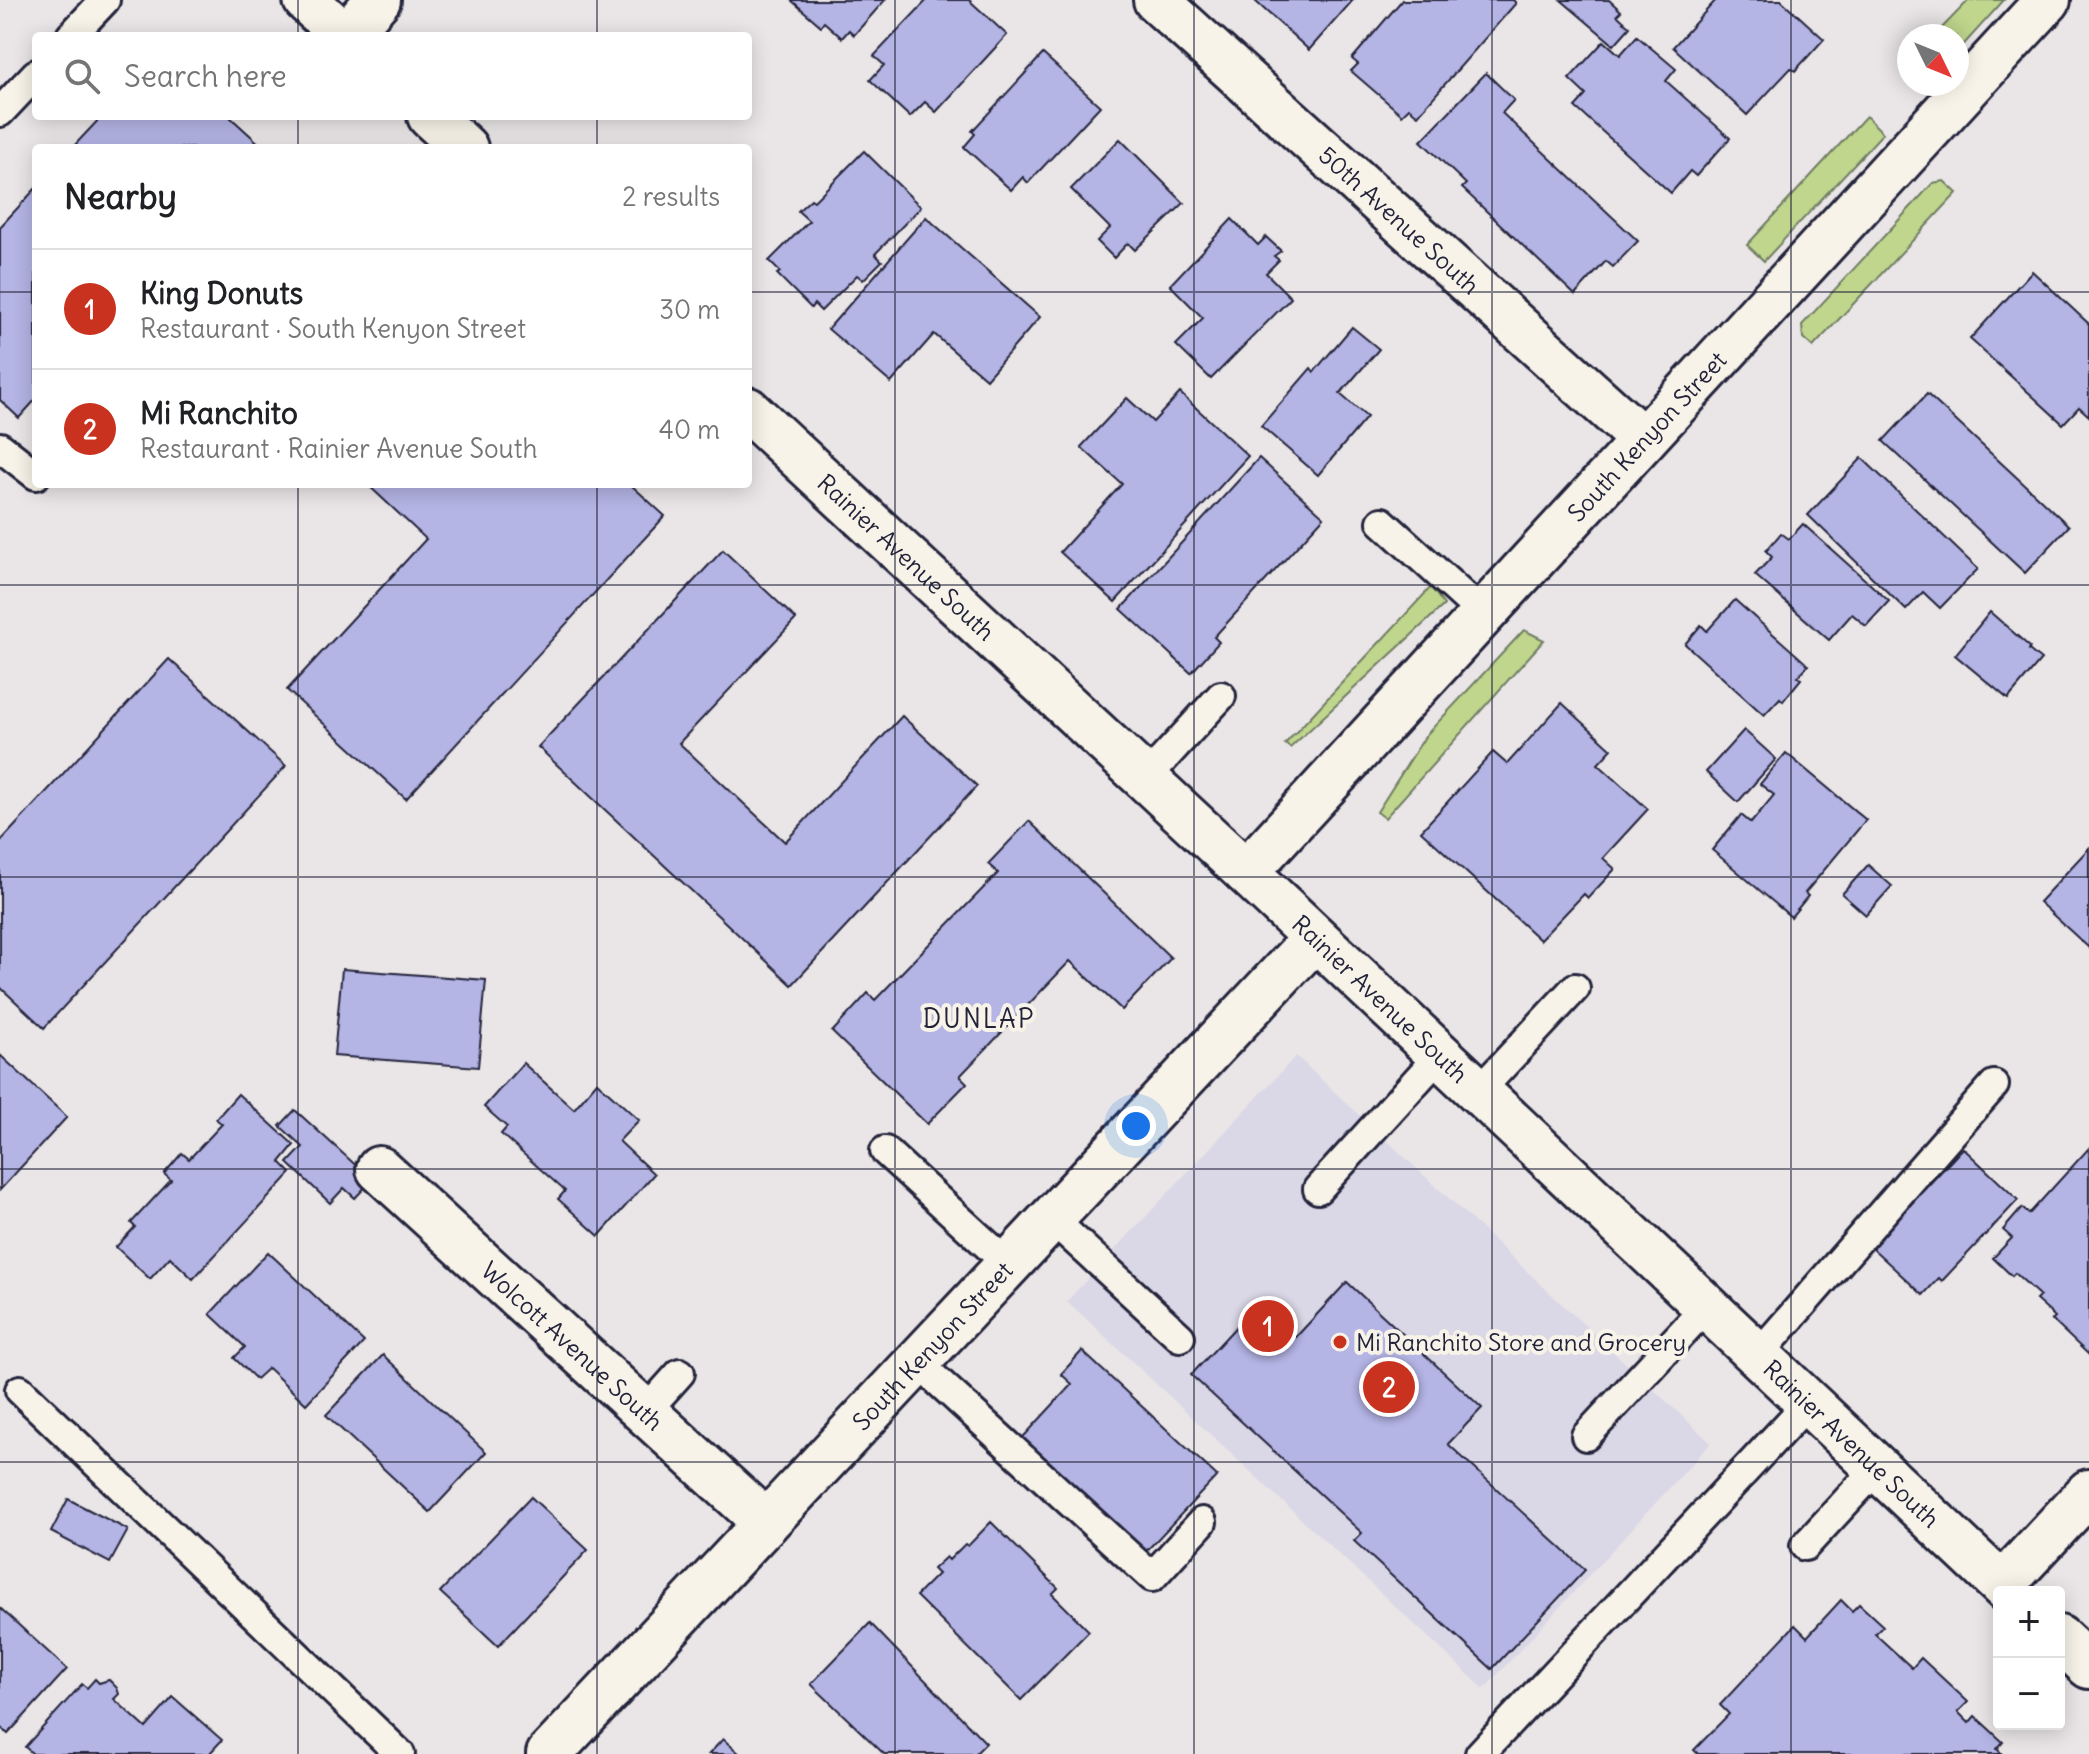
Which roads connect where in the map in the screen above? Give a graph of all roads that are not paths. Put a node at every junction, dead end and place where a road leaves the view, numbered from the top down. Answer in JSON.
{"nodes":[{"id":1,"x":105,"y":0,"type":"edge"},
{"id":2,"x":306,"y":0,"type":"edge"},
{"id":3,"x":378,"y":0,"type":"edge"},
{"id":4,"x":1156,"y":0,"type":"edge"},
{"id":5,"x":2048,"y":0,"type":"edge"},
{"id":6,"x":75,"y":32,"type":"edge"},
{"id":7,"x":341,"y":32,"type":"edge"},
{"id":8,"x":349,"y":32,"type":"edge"},
{"id":9,"x":32,"y":78,"type":"edge"},
{"id":10,"x":0,"y":112,"type":"edge"},
{"id":11,"x":434,"y":120,"type":"edge"},
{"id":12,"x":461,"y":144,"type":"edge"},
{"id":13,"x":752,"y":414,"type":"edge"},
{"id":14,"x":1643,"y":440,"type":"junction"},
{"id":15,"x":0,"y":447,"type":"edge"},
{"id":16,"x":32,"y":472,"type":"edge"},
{"id":17,"x":1382,"y":522,"type":"dead end"},
{"id":18,"x":1483,"y":614,"type":"junction"},
{"id":19,"x":1221,"y":696,"type":"dead end"},
{"id":20,"x":1145,"y":779,"type":"junction"},
{"id":21,"x":1246,"y":872,"type":"junction"},
{"id":22,"x":1315,"y":938,"type":"junction"},
{"id":23,"x":1575,"y":988,"type":"dead end"},
{"id":24,"x":1440,"y":1055,"type":"junction"},
{"id":25,"x":1994,"y":1085,"type":"dead end"},
{"id":26,"x":1479,"y":1091,"type":"junction"},
{"id":27,"x":885,"y":1151,"type":"dead end"},
{"id":28,"x":379,"y":1169,"type":"dead end"},
{"id":29,"x":1318,"y":1189,"type":"dead end"},
{"id":30,"x":1051,"y":1218,"type":"junction"},
{"id":31,"x":1008,"y":1264,"type":"junction"},
{"id":32,"x":1707,"y":1306,"type":"junction"},
{"id":33,"x":1180,"y":1337,"type":"dead end"},
{"id":34,"x":1758,"y":1355,"type":"junction"},
{"id":35,"x":917,"y":1362,"type":"junction"},
{"id":36,"x":680,"y":1373,"type":"dead end"},
{"id":37,"x":20,"y":1390,"type":"dead end"},
{"id":38,"x":1809,"y":1402,"type":"junction"},
{"id":39,"x":646,"y":1411,"type":"junction"},
{"id":40,"x":1586,"y":1436,"type":"dead end"},
{"id":41,"x":1878,"y":1467,"type":"junction"},
{"id":42,"x":2089,"y":1492,"type":"edge"},
{"id":43,"x":1202,"y":1522,"type":"dead end"},
{"id":44,"x":766,"y":1523,"type":"junction"},
{"id":45,"x":1805,"y":1546,"type":"dead end"},
{"id":46,"x":2004,"y":1586,"type":"edge"},
{"id":47,"x":2008,"y":1586,"type":"edge"},
{"id":48,"x":2065,"y":1644,"type":"edge"},
{"id":49,"x":2089,"y":1666,"type":"edge"},
{"id":50,"x":400,"y":1754,"type":"edge"},
{"id":51,"x":549,"y":1754,"type":"edge"},
{"id":52,"x":1480,"y":1754,"type":"edge"}],
"edges":[{"from":1,"to":6,"type":"lane"},
{"from":2,"to":7,"type":"street"},
{"from":3,"to":8,"type":"street"},
{"from":4,"to":14,"type":"street","name":"50th Avenue South"},
{"from":5,"to":14,"type":"street","name":"South Kenyon Street"},
{"from":9,"to":10,"type":"lane"},
{"from":11,"to":12,"type":"street"},
{"from":13,"to":20,"type":"street","name":"Rainier Avenue South"},
{"from":14,"to":18,"type":"street","name":"South Kenyon Street"},
{"from":15,"to":16,"type":"lane"},
{"from":17,"to":18,"type":"lane"},
{"from":18,"to":21,"type":"street","name":"South Kenyon Street"},
{"from":19,"to":20,"type":"lane"},
{"from":20,"to":21,"type":"street","name":"Rainier Avenue South"},
{"from":21,"to":22,"type":"street","name":"Rainier Avenue South"},
{"from":22,"to":24,"type":"street","name":"Rainier Avenue South"},
{"from":22,"to":30,"type":"street","name":"South Kenyon Street"},
{"from":23,"to":26,"type":"lane"},
{"from":24,"to":26,"type":"street","name":"Rainier Avenue South"},
{"from":24,"to":29,"type":"lane"},
{"from":25,"to":34,"type":"lane"},
{"from":26,"to":32,"type":"street","name":"Rainier Avenue South"},
{"from":27,"to":31,"type":"lane"},
{"from":28,"to":39,"type":"street","name":"Wolcott Avenue South"},
{"from":30,"to":31,"type":"street","name":"South Kenyon Street"},
{"from":30,"to":33,"type":"lane"},
{"from":31,"to":35,"type":"street","name":"South Kenyon Street"},
{"from":32,"to":34,"type":"street","name":"Rainier Avenue South"},
{"from":32,"to":40,"type":"lane"},
{"from":34,"to":38,"type":"street","name":"Rainier Avenue South"},
{"from":35,"to":43,"type":"lane"},
{"from":35,"to":44,"type":"street","name":"South Kenyon Street"},
{"from":36,"to":39,"type":"lane"},
{"from":37,"to":50,"type":"lane"},
{"from":38,"to":41,"type":"street","name":"Rainier Avenue South"},
{"from":38,"to":52,"type":"lane"},
{"from":39,"to":44,"type":"street","name":"Wolcott Avenue South"},
{"from":41,"to":45,"type":"lane"},
{"from":41,"to":46,"type":"street","name":"Rainier Avenue South"},
{"from":42,"to":47,"type":"street"},
{"from":44,"to":51,"type":"street","name":"South Kenyon Street"},
{"from":48,"to":49,"type":"street"}]}
